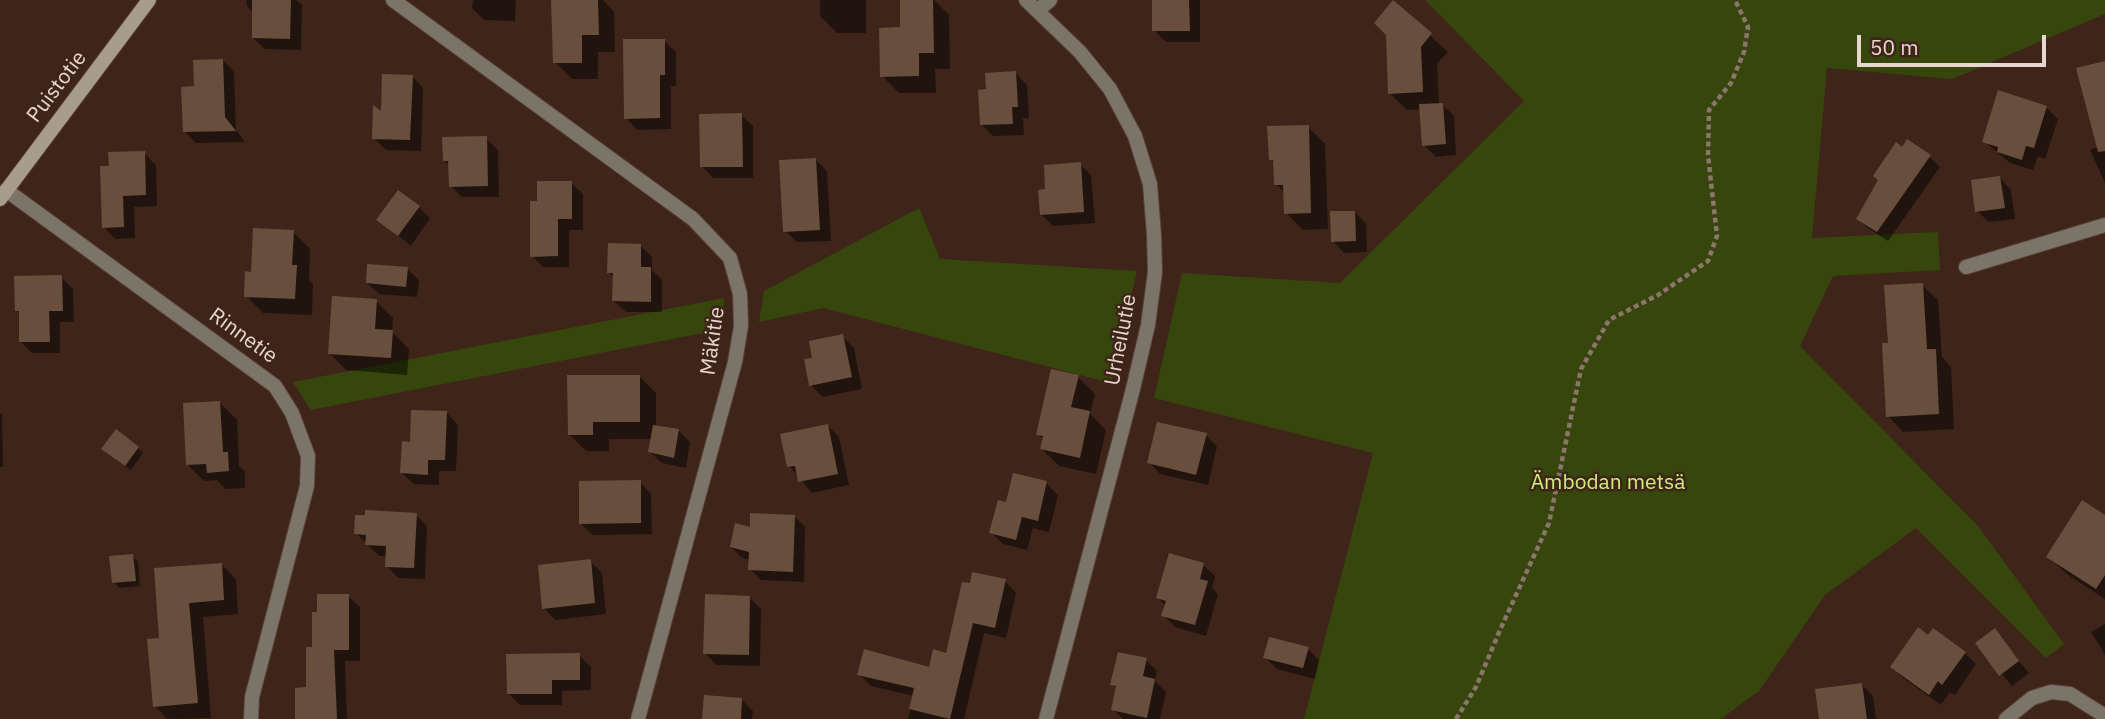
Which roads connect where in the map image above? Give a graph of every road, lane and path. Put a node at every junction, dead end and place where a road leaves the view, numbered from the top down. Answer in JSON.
{"nodes":[{"id":1,"x":149,"y":0,"type":"edge"},
{"id":2,"x":393,"y":0,"type":"edge"},
{"id":3,"x":1026,"y":0,"type":"edge"},
{"id":4,"x":1050,"y":0,"type":"edge"},
{"id":5,"x":1735,"y":0,"type":"edge"},
{"id":6,"x":1038,"y":10,"type":"junction"},
{"id":7,"x":3,"y":194,"type":"edge"},
{"id":8,"x":2105,"y":225,"type":"edge"},
{"id":9,"x":1966,"y":267,"type":"dead end"},
{"id":10,"x":2105,"y":716,"type":"edge"},
{"id":11,"x":250,"y":719,"type":"edge"},
{"id":12,"x":638,"y":719,"type":"edge"},
{"id":13,"x":1046,"y":719,"type":"edge"},
{"id":14,"x":1456,"y":719,"type":"edge"},
{"id":15,"x":2006,"y":719,"type":"edge"}],
"edges":[{"from":1,"to":7,"type":"street","name":"Puistotie"},
{"from":2,"to":12,"type":"street","name":"Mäkitie"},
{"from":3,"to":6,"type":"street","name":"Urheilutie"},
{"from":4,"to":6,"type":"street"},
{"from":5,"to":14,"type":"path"},
{"from":6,"to":13,"type":"street","name":"Urheilutie"},
{"from":7,"to":11,"type":"street","name":"Rinnetie"},
{"from":8,"to":9,"type":"street"},
{"from":10,"to":15,"type":"street"}]}
